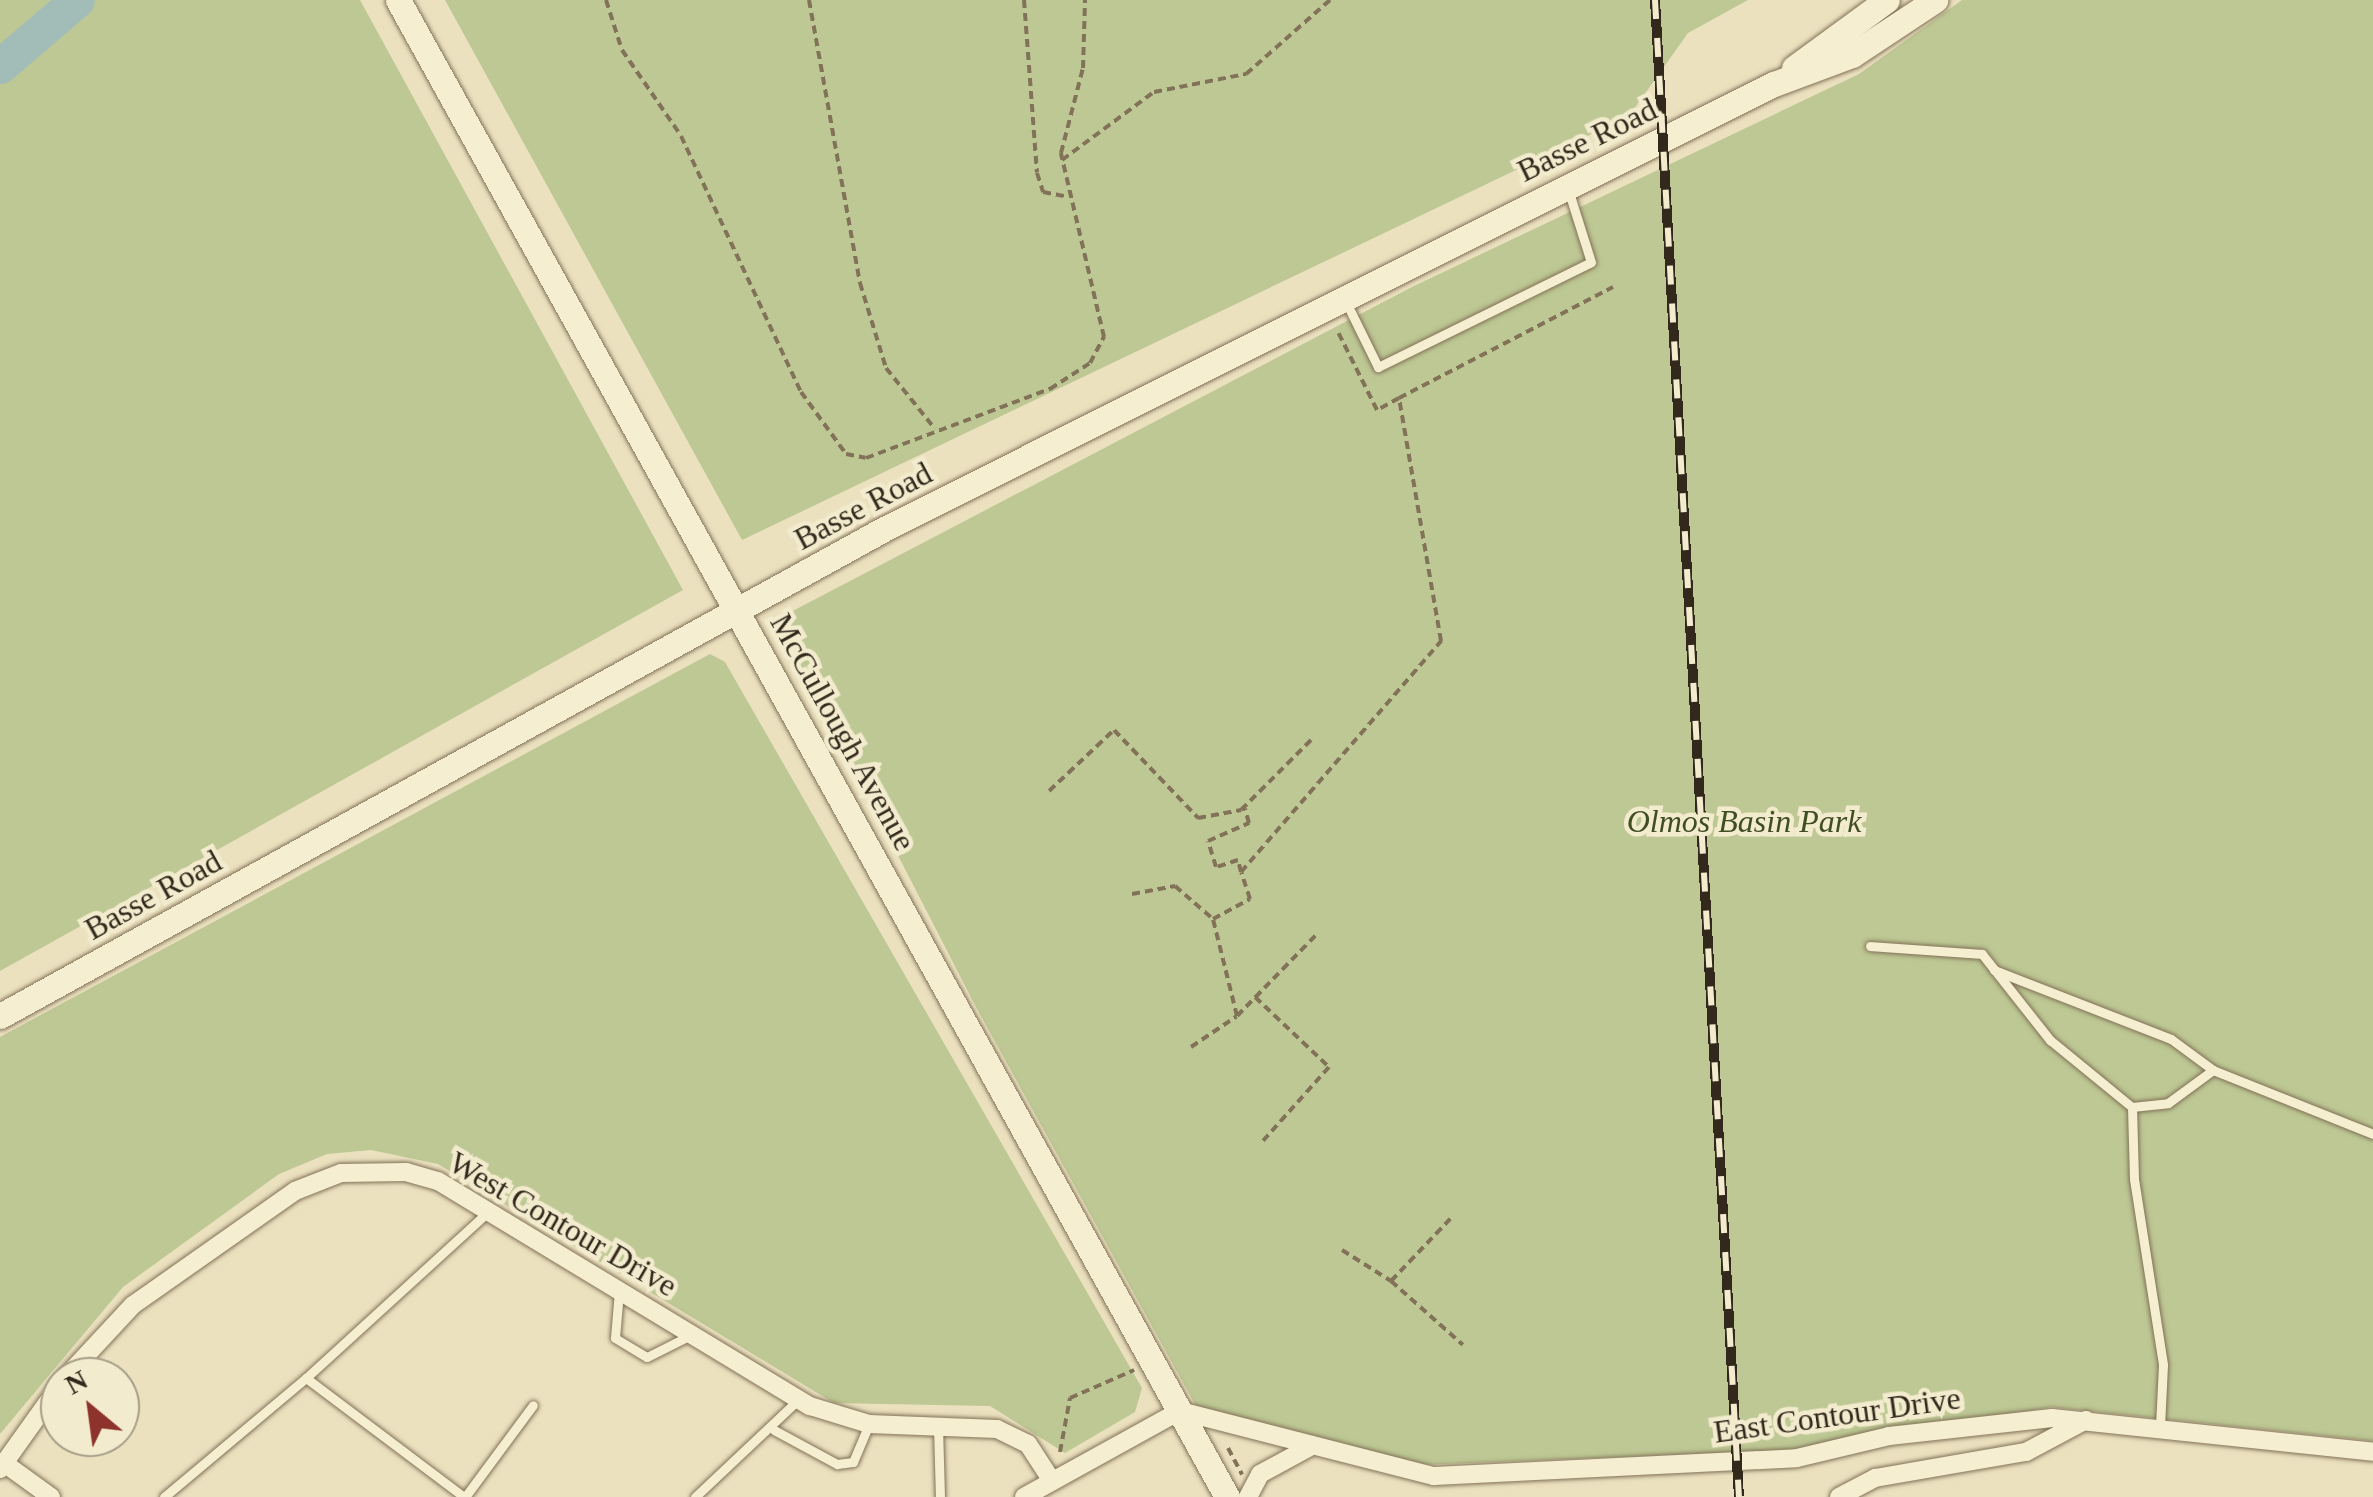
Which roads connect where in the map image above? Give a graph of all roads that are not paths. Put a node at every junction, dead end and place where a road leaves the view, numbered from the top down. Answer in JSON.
{"nodes":[{"id":1,"x":398,"y":0,"type":"edge"},
{"id":2,"x":1887,"y":0,"type":"edge"},
{"id":3,"x":1935,"y":0,"type":"edge"},
{"id":4,"x":1774,"y":84,"type":"junction"},
{"id":5,"x":1567,"y":186,"type":"junction"},
{"id":6,"x":1344,"y":298,"type":"junction"},
{"id":7,"x":739,"y":610,"type":"junction"},
{"id":8,"x":1870,"y":946,"type":"dead end"},
{"id":9,"x":1991,"y":969,"type":"junction"},
{"id":10,"x":0,"y":1016,"type":"edge"},
{"id":11,"x":2213,"y":1070,"type":"junction"},
{"id":12,"x":2132,"y":1108,"type":"junction"},
{"id":13,"x":2373,"y":1134,"type":"edge"},
{"id":14,"x":488,"y":1212,"type":"junction"},
{"id":15,"x":619,"y":1291,"type":"junction"},
{"id":16,"x":692,"y":1335,"type":"junction"},
{"id":17,"x":85,"y":1357,"type":"edge"},
{"id":18,"x":306,"y":1378,"type":"junction"},
{"id":19,"x":798,"y":1399,"type":"junction"},
{"id":20,"x":533,"y":1405,"type":"dead end"},
{"id":21,"x":1180,"y":1411,"type":"junction"},
{"id":22,"x":40,"y":1413,"type":"edge"},
{"id":23,"x":2086,"y":1420,"type":"junction"},
{"id":24,"x":869,"y":1424,"type":"junction"},
{"id":25,"x":938,"y":1426,"type":"junction"},
{"id":26,"x":2160,"y":1426,"type":"junction"},
{"id":27,"x":774,"y":1430,"type":"junction"},
{"id":28,"x":1310,"y":1446,"type":"junction"},
{"id":29,"x":2373,"y":1452,"type":"edge"},
{"id":30,"x":2,"y":1465,"type":"edge"},
{"id":31,"x":1052,"y":1481,"type":"junction"},
{"id":32,"x":51,"y":1497,"type":"edge"},
{"id":33,"x":164,"y":1497,"type":"edge"},
{"id":34,"x":464,"y":1497,"type":"edge"},
{"id":35,"x":695,"y":1497,"type":"edge"},
{"id":36,"x":940,"y":1497,"type":"edge"},
{"id":37,"x":1024,"y":1497,"type":"edge"},
{"id":38,"x":1228,"y":1497,"type":"edge"},
{"id":39,"x":1248,"y":1497,"type":"edge"},
{"id":40,"x":1839,"y":1497,"type":"edge"}],
"edges":[{"from":1,"to":7,"type":"main road","name":"McCullough Avenue"},
{"from":2,"to":4,"type":"main road","name":"Basse Road"},
{"from":3,"to":4,"type":"main road","name":"Basse Road"},
{"from":4,"to":5,"type":"main road","name":"Basse Road"},
{"from":5,"to":6,"type":"main road","name":"Basse Road"},
{"from":5,"to":6,"type":"lane"},
{"from":6,"to":7,"type":"main road","name":"Basse Road"},
{"from":7,"to":10,"type":"main road","name":"Basse Road"},
{"from":7,"to":21,"type":"main road","name":"McCullough Avenue"},
{"from":8,"to":9,"type":"lane"},
{"from":9,"to":11,"type":"lane"},
{"from":9,"to":12,"type":"lane"},
{"from":11,"to":12,"type":"lane"},
{"from":11,"to":13,"type":"lane"},
{"from":12,"to":26,"type":"lane"},
{"from":14,"to":15,"type":"street","name":"West Contour Drive"},
{"from":14,"to":17,"type":"street","name":"West Contour Drive"},
{"from":14,"to":18,"type":"lane"},
{"from":15,"to":16,"type":"street","name":"West Contour Drive"},
{"from":15,"to":16,"type":"lane"},
{"from":16,"to":19,"type":"street","name":"West Contour Drive"},
{"from":18,"to":33,"type":"lane"},
{"from":18,"to":34,"type":"lane"},
{"from":19,"to":24,"type":"street","name":"West Contour Drive"},
{"from":19,"to":27,"type":"lane"},
{"from":20,"to":34,"type":"lane"},
{"from":21,"to":28,"type":"street","name":"East Contour Drive"},
{"from":21,"to":31,"type":"street"},
{"from":21,"to":38,"type":"main road","name":"McCullough Avenue"},
{"from":22,"to":30,"type":"street"},
{"from":23,"to":26,"type":"street","name":"East Contour Drive"},
{"from":23,"to":28,"type":"street","name":"East Contour Drive"},
{"from":23,"to":40,"type":"street"},
{"from":24,"to":25,"type":"street","name":"West Contour Drive"},
{"from":24,"to":27,"type":"lane"},
{"from":25,"to":31,"type":"street","name":"West Contour Drive"},
{"from":25,"to":36,"type":"lane"},
{"from":26,"to":29,"type":"street","name":"East Contour Drive"},
{"from":27,"to":35,"type":"lane"},
{"from":28,"to":39,"type":"street"},
{"from":30,"to":32,"type":"street"},
{"from":31,"to":37,"type":"street"}]}
